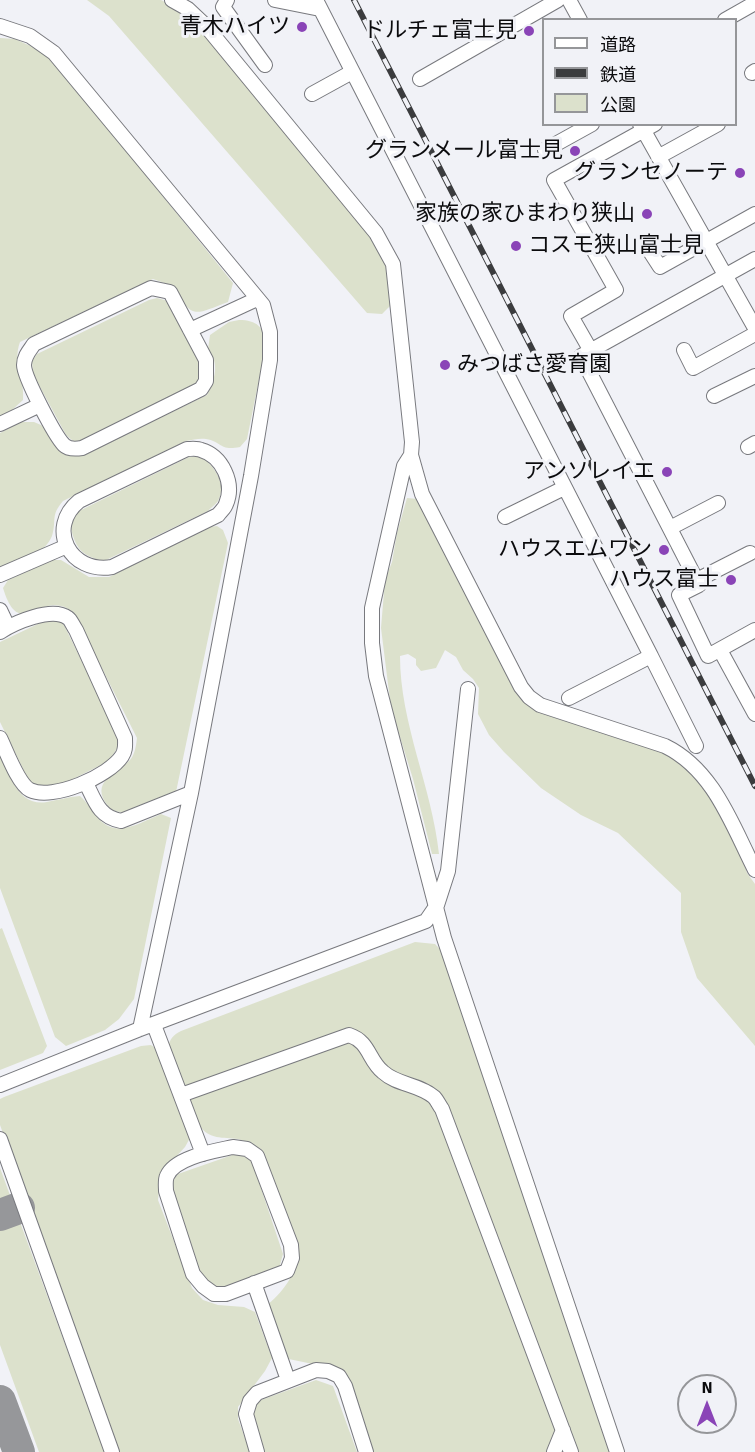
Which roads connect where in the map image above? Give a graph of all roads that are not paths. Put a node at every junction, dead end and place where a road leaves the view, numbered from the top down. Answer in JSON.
{"nodes":[{"id":1,"x":172,"y":0,"type":"edge"},
{"id":2,"x":227,"y":0,"type":"edge"},
{"id":3,"x":275,"y":0,"type":"edge"},
{"id":4,"x":558,"y":0,"type":"edge"},
{"id":5,"x":569,"y":0,"type":"edge"},
{"id":6,"x":755,"y":3,"type":"edge"},
{"id":7,"x":318,"y":4,"type":"edge"},
{"id":8,"x":579,"y":18,"type":"edge"},
{"id":9,"x":729,"y":18,"type":"edge"},
{"id":10,"x":0,"y":26,"type":"edge"},
{"id":11,"x":265,"y":65,"type":"dead end"},
{"id":12,"x":352,"y":72,"type":"junction"},
{"id":13,"x":420,"y":79,"type":"dead end"},
{"id":14,"x":312,"y":94,"type":"dead end"},
{"id":15,"x":588,"y":126,"type":"edge"},
{"id":16,"x":714,"y":126,"type":"edge"},
{"id":17,"x":646,"y":127,"type":"edge"},
{"id":18,"x":545,"y":150,"type":"dead end"},
{"id":19,"x":658,"y":157,"type":"junction"},
{"id":20,"x":755,"y":214,"type":"edge"},
{"id":21,"x":706,"y":242,"type":"junction"},
{"id":22,"x":649,"y":250,"type":"dead end"},
{"id":23,"x":755,"y":259,"type":"edge"},
{"id":24,"x":726,"y":276,"type":"junction"},
{"id":25,"x":257,"y":299,"type":"junction"},
{"id":26,"x":755,"y":328,"type":"edge"},
{"id":27,"x":190,"y":330,"type":"junction"},
{"id":28,"x":755,"y":334,"type":"edge"},
{"id":29,"x":684,"y":350,"type":"dead end"},
{"id":30,"x":591,"y":351,"type":"junction"},
{"id":31,"x":755,"y":376,"type":"edge"},
{"id":32,"x":714,"y":396,"type":"dead end"},
{"id":33,"x":40,"y":405,"type":"junction"},
{"id":34,"x":0,"y":424,"type":"edge"},
{"id":35,"x":411,"y":455,"type":"junction"},
{"id":36,"x":251,"y":476,"type":"junction"},
{"id":37,"x":564,"y":488,"type":"junction"},
{"id":38,"x":229,"y":491,"type":"junction"},
{"id":39,"x":718,"y":503,"type":"dead end"},
{"id":40,"x":505,"y":517,"type":"dead end"},
{"id":41,"x":670,"y":528,"type":"junction"},
{"id":42,"x":66,"y":546,"type":"junction"},
{"id":43,"x":750,"y":553,"type":"dead end"},
{"id":44,"x":0,"y":575,"type":"edge"},
{"id":45,"x":697,"y":580,"type":"junction"},
{"id":46,"x":0,"y":610,"type":"edge"},
{"id":47,"x":4,"y":630,"type":"edge"},
{"id":48,"x":755,"y":630,"type":"edge"},
{"id":49,"x":720,"y":650,"type":"junction"},
{"id":50,"x":651,"y":656,"type":"junction"},
{"id":51,"x":468,"y":689,"type":"dead end"},
{"id":52,"x":750,"y":693,"type":"edge"},
{"id":53,"x":569,"y":698,"type":"dead end"},
{"id":54,"x":755,"y":713,"type":"edge"},
{"id":55,"x":0,"y":738,"type":"edge"},
{"id":56,"x":696,"y":746,"type":"dead end"},
{"id":57,"x":86,"y":783,"type":"junction"},
{"id":58,"x":191,"y":793,"type":"junction"},
{"id":59,"x":755,"y":870,"type":"edge"},
{"id":60,"x":436,"y":905,"type":"junction"},
{"id":61,"x":147,"y":1027,"type":"junction"},
{"id":62,"x":0,"y":1085,"type":"edge"},
{"id":63,"x":181,"y":1095,"type":"junction"},
{"id":64,"x":0,"y":1138,"type":"edge"},
{"id":65,"x":203,"y":1154,"type":"junction"},
{"id":66,"x":254,"y":1283,"type":"junction"},
{"id":67,"x":288,"y":1380,"type":"junction"},
{"id":68,"x":563,"y":1430,"type":"junction"},
{"id":69,"x":112,"y":1452,"type":"edge"},
{"id":70,"x":257,"y":1452,"type":"edge"},
{"id":71,"x":366,"y":1452,"type":"edge"},
{"id":72,"x":554,"y":1452,"type":"edge"},
{"id":73,"x":571,"y":1452,"type":"edge"},
{"id":74,"x":617,"y":1452,"type":"edge"}],
"edges":[{"from":1,"to":35,"type":"street"},
{"from":2,"to":11,"type":"street"},
{"from":3,"to":7,"type":"street"},
{"from":4,"to":13,"type":"street"},
{"from":5,"to":8,"type":"street"},
{"from":6,"to":9,"type":"street"},
{"from":7,"to":12,"type":"street"},
{"from":10,"to":25,"type":"street"},
{"from":12,"to":14,"type":"street"},
{"from":12,"to":37,"type":"street"},
{"from":15,"to":18,"type":"street"},
{"from":16,"to":19,"type":"street"},
{"from":17,"to":19,"type":"street"},
{"from":17,"to":30,"type":"street"},
{"from":19,"to":21,"type":"street"},
{"from":20,"to":21,"type":"street"},
{"from":21,"to":22,"type":"street"},
{"from":21,"to":24,"type":"street"},
{"from":23,"to":24,"type":"street"},
{"from":24,"to":26,"type":"street"},
{"from":24,"to":30,"type":"street"},
{"from":25,"to":27,"type":"street"},
{"from":25,"to":36,"type":"street"},
{"from":27,"to":33,"type":"street"},
{"from":27,"to":33,"type":"street"},
{"from":28,"to":29,"type":"street"},
{"from":30,"to":41,"type":"street"},
{"from":31,"to":32,"type":"street"},
{"from":33,"to":34,"type":"street"},
{"from":35,"to":59,"type":"street"},
{"from":35,"to":60,"type":"street"},
{"from":36,"to":38,"type":"street"},
{"from":36,"to":58,"type":"street"},
{"from":37,"to":40,"type":"street"},
{"from":37,"to":50,"type":"street"},
{"from":38,"to":42,"type":"street"},
{"from":38,"to":42,"type":"street"},
{"from":39,"to":41,"type":"street"},
{"from":41,"to":45,"type":"street"},
{"from":42,"to":44,"type":"street"},
{"from":43,"to":45,"type":"street"},
{"from":45,"to":49,"type":"street"},
{"from":46,"to":47,"type":"street"},
{"from":47,"to":57,"type":"street"},
{"from":48,"to":49,"type":"street"},
{"from":49,"to":52,"type":"street"},
{"from":50,"to":53,"type":"street"},
{"from":50,"to":56,"type":"street"},
{"from":51,"to":60,"type":"street"},
{"from":52,"to":54,"type":"street"},
{"from":55,"to":57,"type":"street"},
{"from":57,"to":58,"type":"street"},
{"from":58,"to":61,"type":"street"},
{"from":60,"to":61,"type":"street"},
{"from":60,"to":74,"type":"street"},
{"from":61,"to":62,"type":"street"},
{"from":61,"to":63,"type":"street"},
{"from":63,"to":65,"type":"street"},
{"from":63,"to":68,"type":"street"},
{"from":64,"to":69,"type":"street"},
{"from":65,"to":66,"type":"street"},
{"from":65,"to":66,"type":"street"},
{"from":66,"to":67,"type":"street"},
{"from":67,"to":70,"type":"street"},
{"from":67,"to":71,"type":"street"},
{"from":68,"to":72,"type":"street"},
{"from":68,"to":73,"type":"street"}]}
